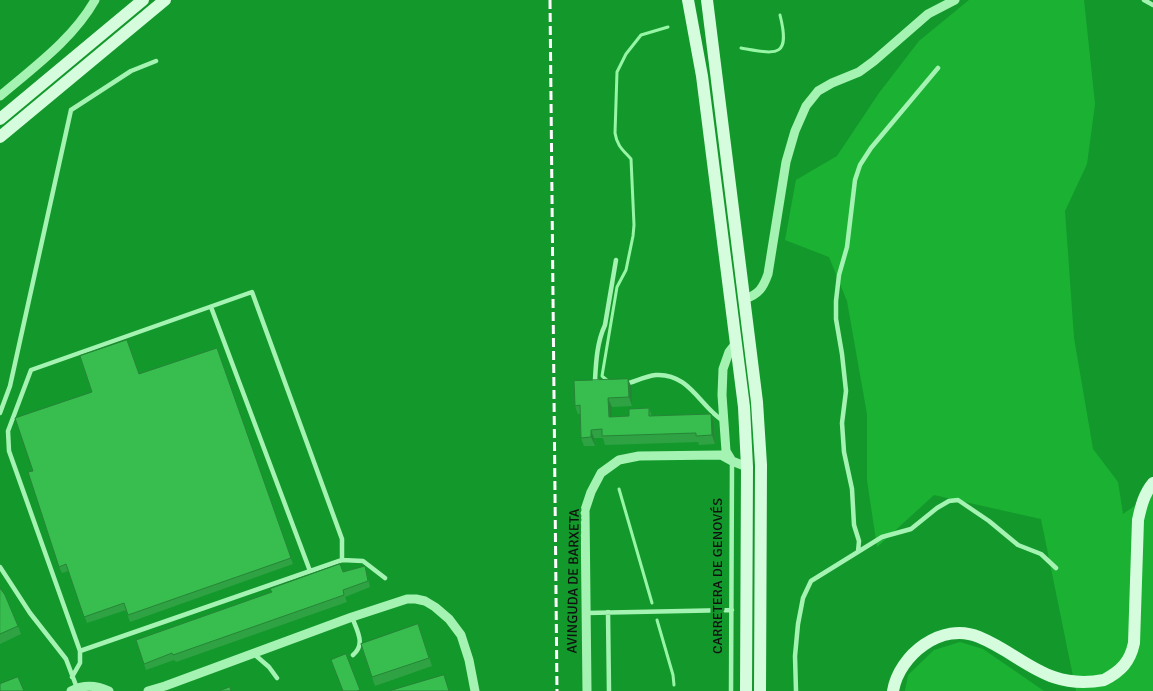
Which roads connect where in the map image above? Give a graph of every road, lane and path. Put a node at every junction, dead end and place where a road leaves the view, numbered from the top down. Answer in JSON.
{"nodes":[{"id":1,"x":95,"y":0,"type":"edge"},
{"id":2,"x":143,"y":0,"type":"edge"},
{"id":3,"x":165,"y":0,"type":"edge"},
{"id":4,"x":688,"y":0,"type":"edge"},
{"id":5,"x":707,"y":0,"type":"edge"},
{"id":6,"x":955,"y":0,"type":"edge"},
{"id":7,"x":1144,"y":0,"type":"edge"},
{"id":8,"x":1153,"y":5,"type":"edge"},
{"id":9,"x":156,"y":61,"type":"dead end"},
{"id":10,"x":938,"y":68,"type":"dead end"},
{"id":11,"x":0,"y":96,"type":"edge"},
{"id":12,"x":0,"y":118,"type":"edge"},
{"id":13,"x":0,"y":137,"type":"edge"},
{"id":14,"x":616,"y":260,"type":"dead end"},
{"id":15,"x":745,"y":299,"type":"junction"},
{"id":16,"x":211,"y":307,"type":"junction"},
{"id":17,"x":736,"y":343,"type":"junction"},
{"id":18,"x":620,"y":384,"type":"edge"},
{"id":19,"x":604,"y":385,"type":"edge"},
{"id":20,"x":0,"y":413,"type":"edge"},
{"id":21,"x":724,"y":421,"type":"junction"},
{"id":22,"x":732,"y":461,"type":"junction"},
{"id":23,"x":747,"y":467,"type":"junction"},
{"id":24,"x":1153,"y":483,"type":"edge"},
{"id":25,"x":858,"y":552,"type":"junction"},
{"id":26,"x":342,"y":560,"type":"junction"},
{"id":27,"x":0,"y":567,"type":"edge"},
{"id":28,"x":1056,"y":568,"type":"dead end"},
{"id":29,"x":310,"y":571,"type":"junction"},
{"id":30,"x":384,"y":578,"type":"dead end"},
{"id":31,"x":732,"y":610,"type":"junction"},
{"id":32,"x":608,"y":612,"type":"junction"},
{"id":33,"x":586,"y":613,"type":"junction"},
{"id":34,"x":352,"y":617,"type":"junction"},
{"id":35,"x":80,"y":651,"type":"junction"},
{"id":36,"x":254,"y":654,"type":"junction"},
{"id":37,"x":353,"y":655,"type":"dead end"},
{"id":38,"x":72,"y":677,"type":"junction"},
{"id":39,"x":277,"y":678,"type":"dead end"},
{"id":40,"x":100,"y":689,"type":"edge"},
{"id":41,"x":74,"y":690,"type":"edge"},
{"id":42,"x":109,"y":691,"type":"edge"},
{"id":43,"x":148,"y":691,"type":"edge"},
{"id":44,"x":475,"y":691,"type":"edge"},
{"id":45,"x":587,"y":691,"type":"edge"},
{"id":46,"x":609,"y":691,"type":"edge"},
{"id":47,"x":731,"y":691,"type":"edge"},
{"id":48,"x":746,"y":691,"type":"edge"},
{"id":49,"x":760,"y":691,"type":"edge"},
{"id":50,"x":796,"y":691,"type":"edge"},
{"id":51,"x":893,"y":691,"type":"edge"}],
"edges":[{"from":1,"to":11,"type":"street"},
{"from":2,"to":12,"type":"main road"},
{"from":3,"to":13,"type":"main road"},
{"from":4,"to":17,"type":"main road"},
{"from":5,"to":15,"type":"main road"},
{"from":6,"to":15,"type":"street"},
{"from":7,"to":8,"type":"lane"},
{"from":9,"to":20,"type":"lane"},
{"from":10,"to":25,"type":"lane"},
{"from":14,"to":19,"type":"lane"},
{"from":15,"to":49,"type":"main road"},
{"from":16,"to":26,"type":"lane"},
{"from":16,"to":29,"type":"lane"},
{"from":16,"to":35,"type":"lane"},
{"from":17,"to":21,"type":"street","name":"CARRETERA DE GENOVÉS"},
{"from":17,"to":23,"type":"main road"},
{"from":18,"to":21,"type":"lane"},
{"from":21,"to":22,"type":"street","name":"CARRETERA DE GENOVÉS"},
{"from":22,"to":23,"type":"street"},
{"from":22,"to":31,"type":"lane","name":"CARRETERA DE GENOVÉS"},
{"from":22,"to":33,"type":"street","name":"AVINGUDA DE BARXETA"},
{"from":23,"to":48,"type":"main road"},
{"from":24,"to":51,"type":"main road"},
{"from":25,"to":28,"type":"lane"},
{"from":25,"to":50,"type":"lane"},
{"from":26,"to":29,"type":"lane"},
{"from":26,"to":30,"type":"lane"},
{"from":27,"to":38,"type":"lane"},
{"from":29,"to":35,"type":"lane"},
{"from":31,"to":32,"type":"lane"},
{"from":31,"to":47,"type":"lane","name":"CARRETERA DE GENOVÉS"},
{"from":32,"to":33,"type":"lane"},
{"from":32,"to":46,"type":"lane"},
{"from":33,"to":45,"type":"street","name":"AVINGUDA DE BARXETA"},
{"from":34,"to":36,"type":"street"},
{"from":34,"to":37,"type":"lane"},
{"from":34,"to":44,"type":"street"},
{"from":35,"to":38,"type":"lane"},
{"from":36,"to":39,"type":"lane"},
{"from":36,"to":43,"type":"street"},
{"from":38,"to":41,"type":"lane"},
{"from":40,"to":41,"type":"street"},
{"from":40,"to":42,"type":"street"}]}
